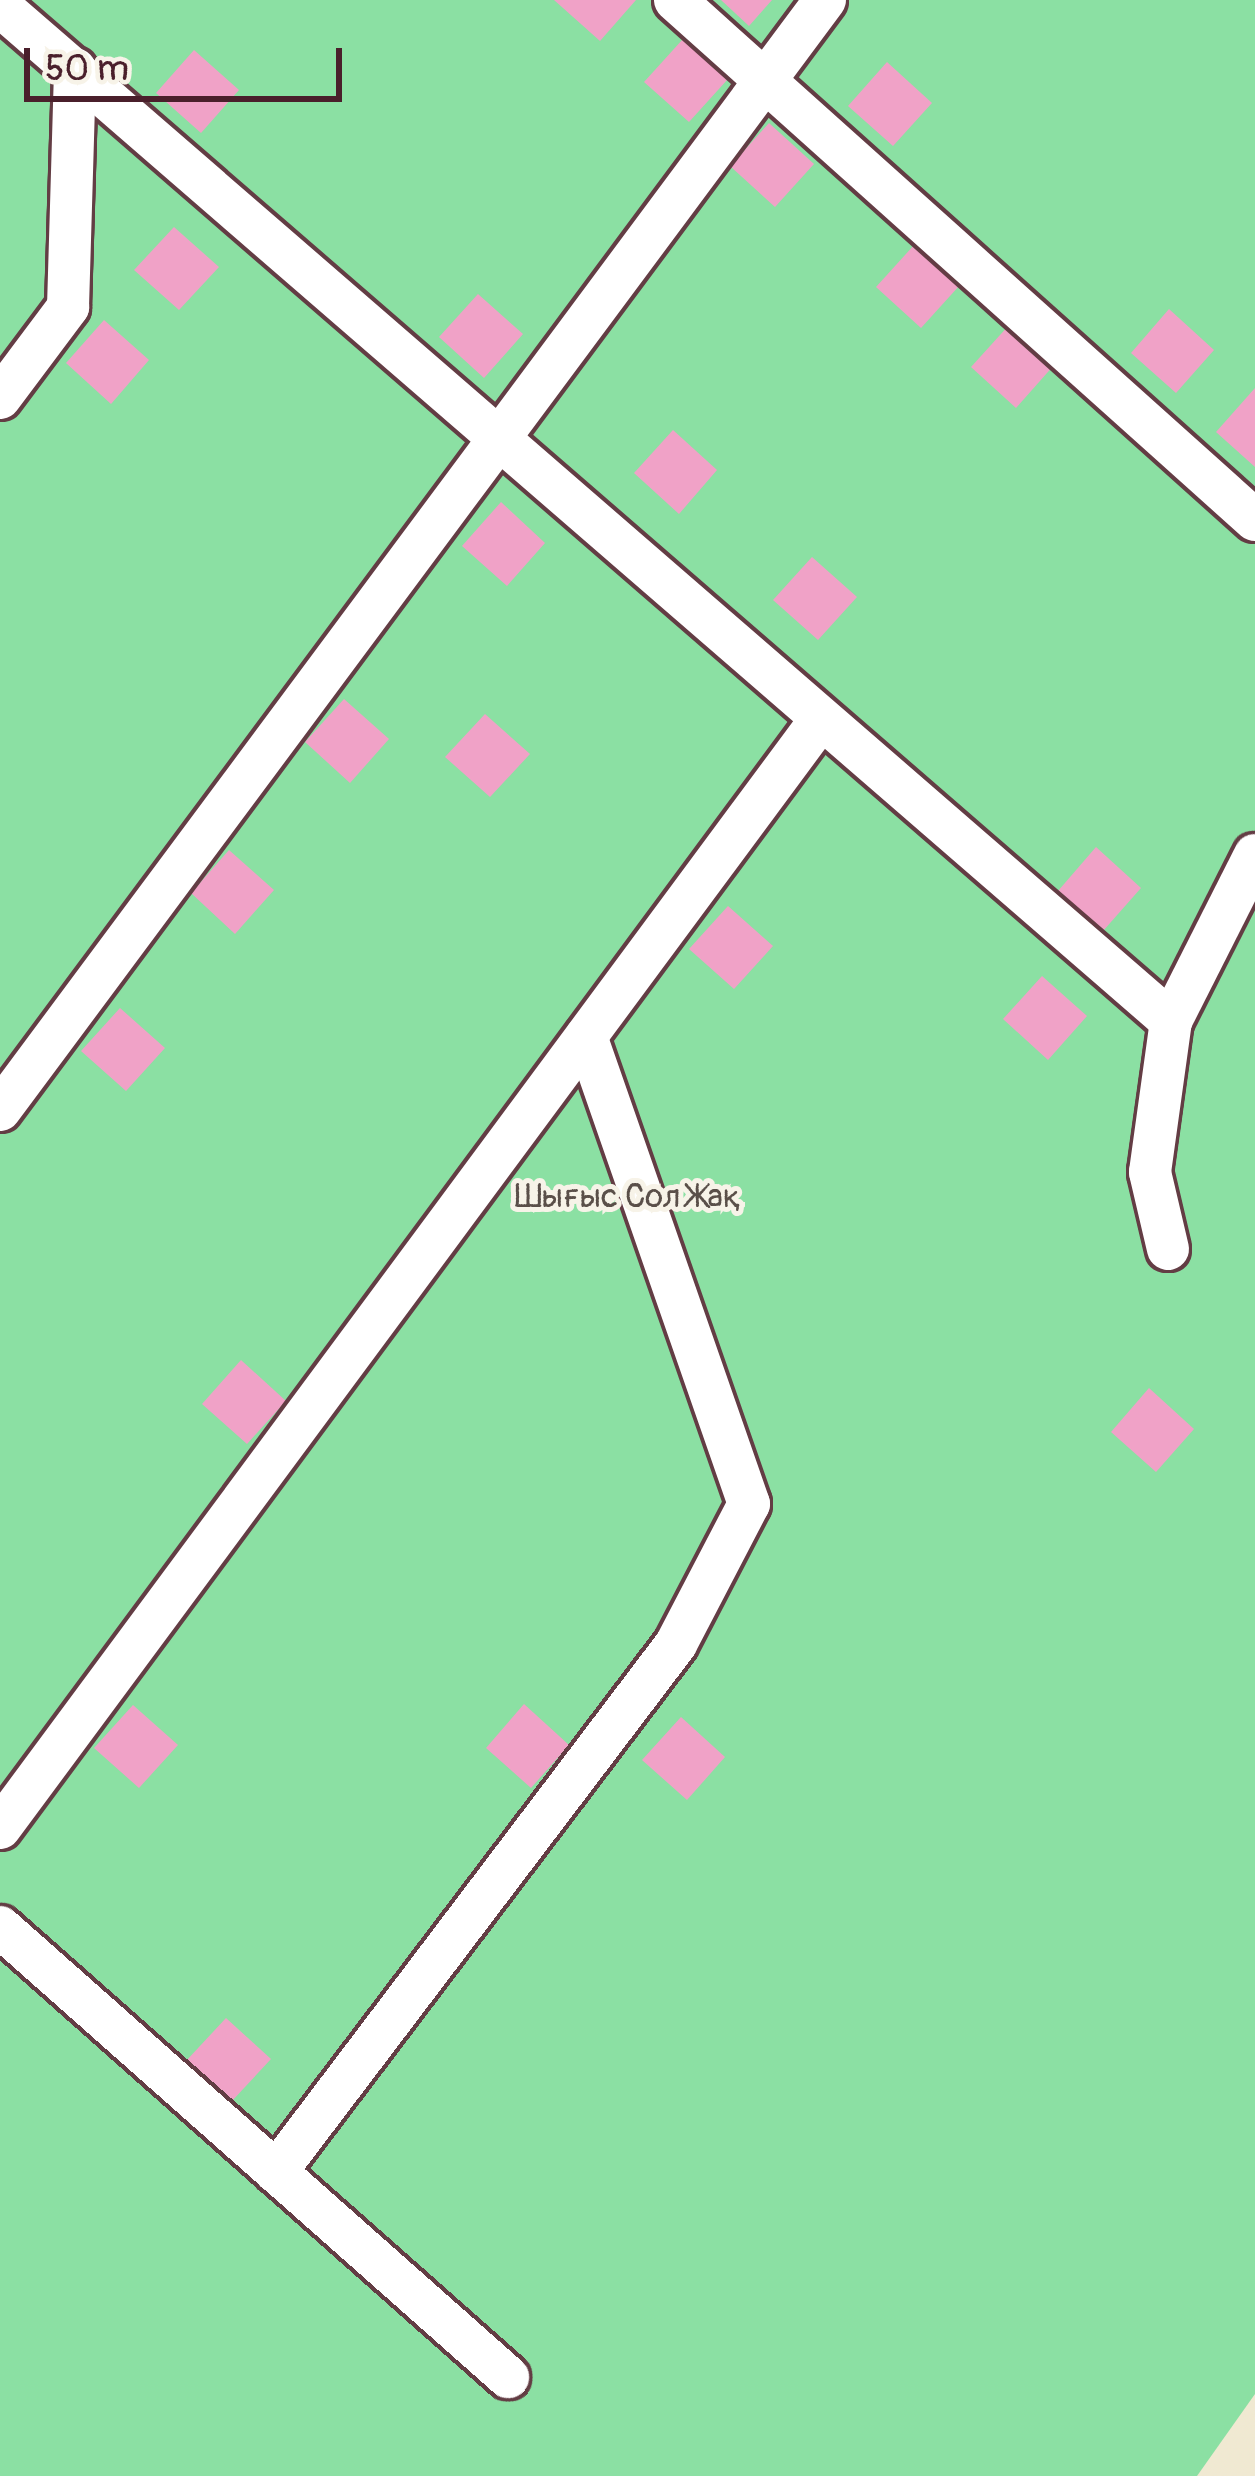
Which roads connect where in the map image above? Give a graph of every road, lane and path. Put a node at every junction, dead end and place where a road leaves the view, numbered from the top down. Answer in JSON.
{"nodes":[{"id":1,"x":675,"y":0,"type":"edge"},
{"id":2,"x":824,"y":0,"type":"edge"},
{"id":3,"x":0,"y":6,"type":"edge"},
{"id":4,"x":75,"y":69,"type":"junction"},
{"id":5,"x":765,"y":82,"type":"junction"},
{"id":6,"x":0,"y":398,"type":"edge"},
{"id":7,"x":496,"y":437,"type":"junction"},
{"id":8,"x":1255,"y":520,"type":"edge"},
{"id":9,"x":821,"y":718,"type":"junction"},
{"id":10,"x":1255,"y":855,"type":"edge"},
{"id":11,"x":1171,"y":1021,"type":"junction"},
{"id":12,"x":586,"y":1037,"type":"junction"},
{"id":13,"x":0,"y":1110,"type":"edge"},
{"id":14,"x":1168,"y":1249,"type":"dead end"},
{"id":15,"x":0,"y":1828,"type":"edge"},
{"id":16,"x":0,"y":1927,"type":"edge"},
{"id":17,"x":276,"y":2172,"type":"junction"},
{"id":18,"x":508,"y":2377,"type":"dead end"}],
"edges":[{"from":1,"to":5,"type":"street"},
{"from":2,"to":5,"type":"street"},
{"from":3,"to":4,"type":"street"},
{"from":4,"to":6,"type":"street"},
{"from":4,"to":7,"type":"street"},
{"from":5,"to":7,"type":"street"},
{"from":5,"to":8,"type":"street"},
{"from":7,"to":9,"type":"street"},
{"from":7,"to":13,"type":"street"},
{"from":9,"to":11,"type":"street"},
{"from":9,"to":12,"type":"street"},
{"from":10,"to":11,"type":"street"},
{"from":11,"to":14,"type":"street"},
{"from":12,"to":15,"type":"street"},
{"from":12,"to":17,"type":"street"},
{"from":16,"to":17,"type":"street"},
{"from":17,"to":18,"type":"street"}]}
